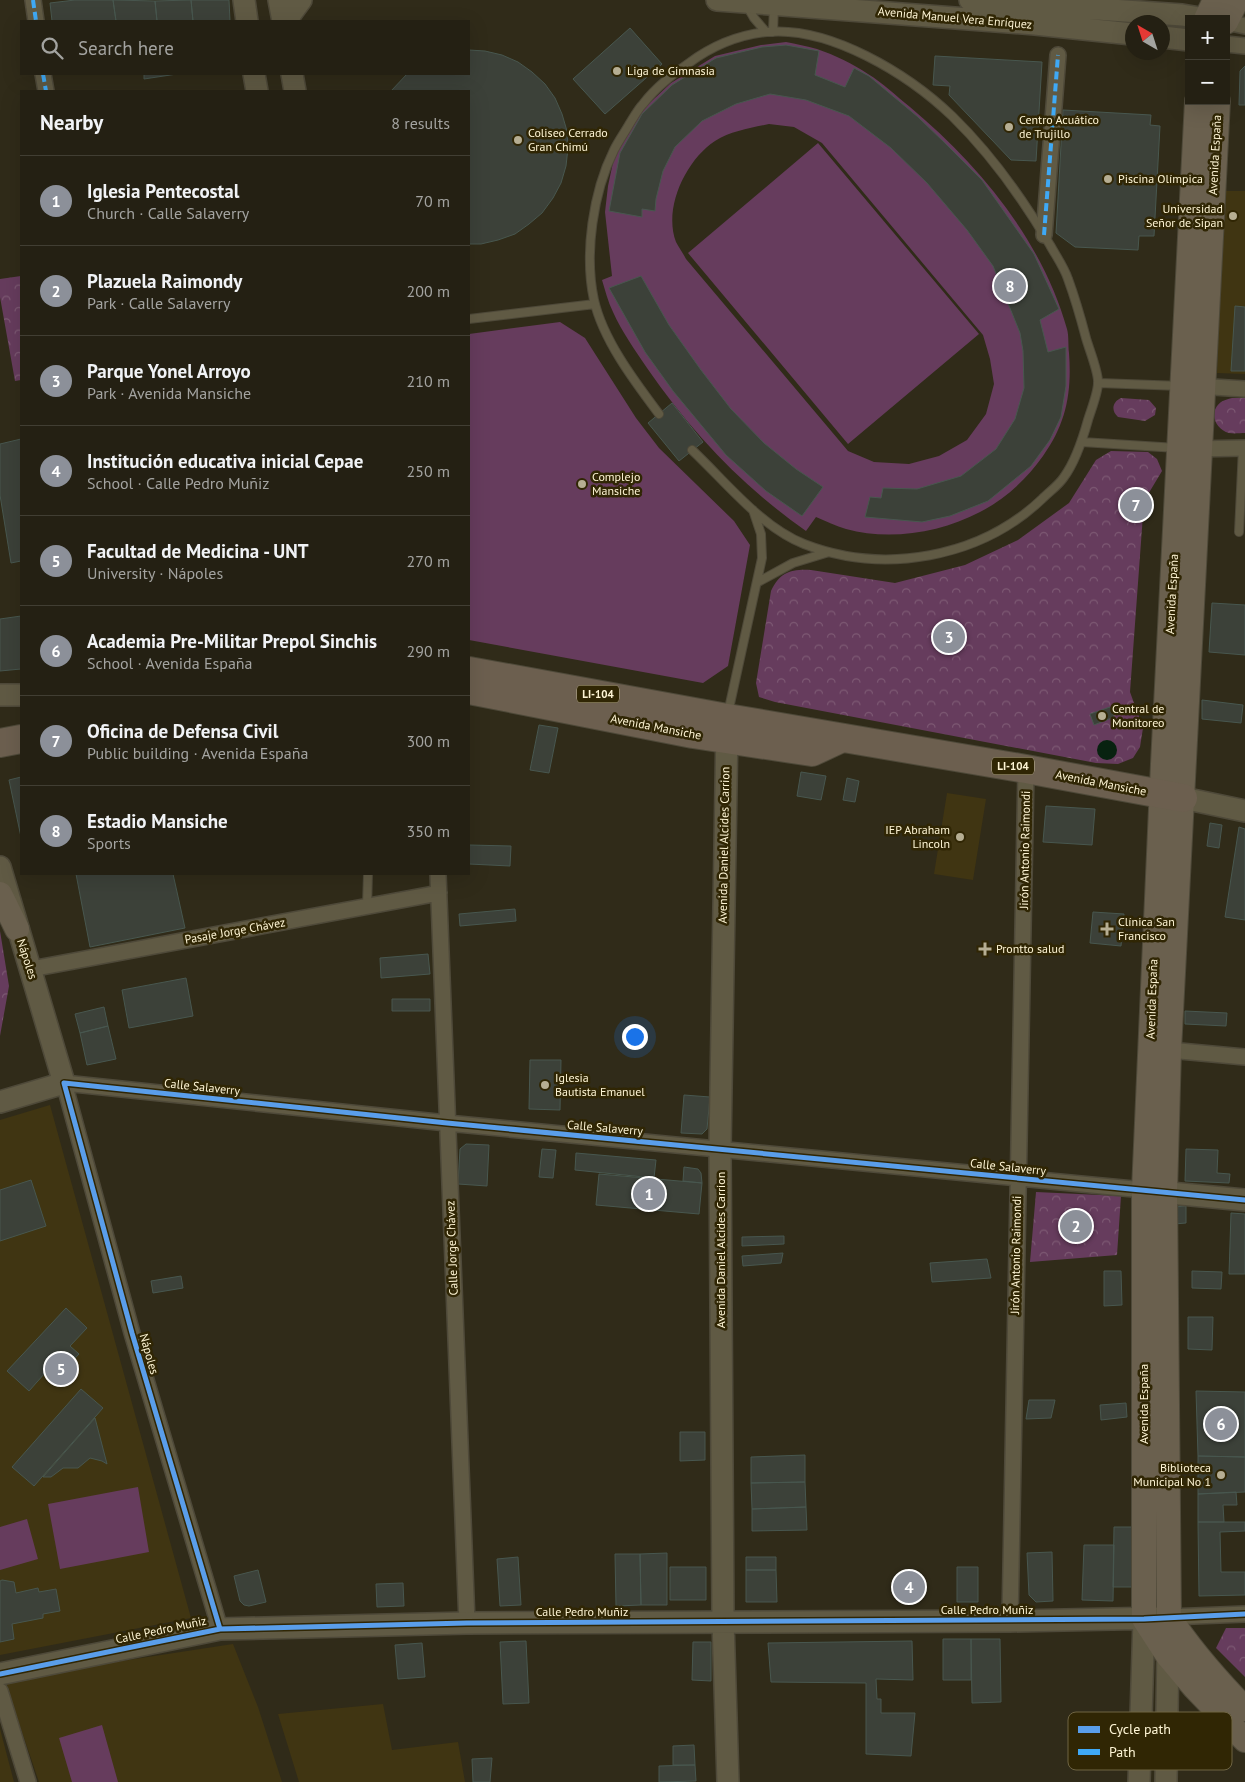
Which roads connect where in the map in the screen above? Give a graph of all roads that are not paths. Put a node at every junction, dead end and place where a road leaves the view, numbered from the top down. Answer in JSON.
{"nodes":[{"id":1,"x":33,"y":0,"type":"edge"},
{"id":2,"x":244,"y":0,"type":"edge"},
{"id":3,"x":279,"y":0,"type":"edge"},
{"id":4,"x":301,"y":0,"type":"edge"},
{"id":5,"x":717,"y":0,"type":"edge"},
{"id":6,"x":970,"y":0,"type":"edge"},
{"id":7,"x":1215,"y":0,"type":"edge"},
{"id":8,"x":1237,"y":0,"type":"edge"},
{"id":9,"x":1241,"y":0,"type":"edge"},
{"id":10,"x":746,"y":1,"type":"edge"},
{"id":11,"x":774,"y":2,"type":"edge"},
{"id":12,"x":1036,"y":10,"type":"edge"},
{"id":13,"x":1208,"y":15,"type":"edge"},
{"id":14,"x":1230,"y":15,"type":"edge"},
{"id":15,"x":1245,"y":15,"type":"edge"},
{"id":16,"x":1185,"y":16,"type":"edge"},
{"id":17,"x":36,"y":20,"type":"edge"},
{"id":18,"x":247,"y":20,"type":"edge"},
{"id":19,"x":283,"y":20,"type":"edge"},
{"id":20,"x":289,"y":20,"type":"edge"},
{"id":21,"x":1230,"y":23,"type":"edge"},
{"id":22,"x":1245,"y":26,"type":"edge"},
{"id":23,"x":769,"y":32,"type":"junction"},
{"id":24,"x":1125,"y":32,"type":"edge"},
{"id":25,"x":1170,"y":38,"type":"edge"},
{"id":26,"x":1185,"y":40,"type":"edge"},
{"id":27,"x":1230,"y":44,"type":"edge"},
{"id":28,"x":1245,"y":46,"type":"edge"},
{"id":29,"x":1058,"y":55,"type":"dead end"},
{"id":30,"x":43,"y":75,"type":"edge"},
{"id":31,"x":254,"y":75,"type":"edge"},
{"id":32,"x":292,"y":75,"type":"edge"},
{"id":33,"x":46,"y":90,"type":"edge"},
{"id":34,"x":256,"y":90,"type":"edge"},
{"id":35,"x":295,"y":90,"type":"edge"},
{"id":36,"x":1197,"y":105,"type":"edge"},
{"id":37,"x":1218,"y":105,"type":"edge"},
{"id":38,"x":1044,"y":235,"type":"junction"},
{"id":39,"x":595,"y":304,"type":"junction"},
{"id":40,"x":470,"y":319,"type":"edge"},
{"id":41,"x":1098,"y":382,"type":"junction"},
{"id":42,"x":1193,"y":386,"type":"junction"},
{"id":43,"x":1245,"y":388,"type":"edge"},
{"id":44,"x":659,"y":414,"type":"dead end"},
{"id":45,"x":1082,"y":442,"type":"junction"},
{"id":46,"x":1244,"y":448,"type":"edge"},
{"id":47,"x":1190,"y":449,"type":"junction"},
{"id":48,"x":692,"y":450,"type":"dead end"},
{"id":49,"x":753,"y":510,"type":"junction"},
{"id":50,"x":1239,"y":532,"type":"dead end"},
{"id":51,"x":831,"y":552,"type":"junction"},
{"id":52,"x":758,"y":582,"type":"junction"},
{"id":53,"x":470,"y":671,"type":"edge"},
{"id":54,"x":470,"y":690,"type":"edge"},
{"id":55,"x":0,"y":696,"type":"edge"},
{"id":56,"x":20,"y":696,"type":"edge"},
{"id":57,"x":20,"y":722,"type":"edge"},
{"id":58,"x":0,"y":723,"type":"edge"},
{"id":59,"x":726,"y":729,"type":"junction"},
{"id":60,"x":20,"y":739,"type":"edge"},
{"id":61,"x":0,"y":743,"type":"edge"},
{"id":62,"x":1026,"y":769,"type":"junction"},
{"id":63,"x":1172,"y":796,"type":"junction"},
{"id":64,"x":1245,"y":811,"type":"edge"},
{"id":65,"x":0,"y":867,"type":"edge"},
{"id":66,"x":368,"y":875,"type":"edge"},
{"id":67,"x":438,"y":875,"type":"edge"},
{"id":68,"x":0,"y":894,"type":"edge"},
{"id":69,"x":438,"y":894,"type":"junction"},
{"id":70,"x":367,"y":906,"type":"junction"},
{"id":71,"x":17,"y":929,"type":"junction"},
{"id":72,"x":30,"y":969,"type":"junction"},
{"id":73,"x":1169,"y":1050,"type":"junction"},
{"id":74,"x":1245,"y":1057,"type":"edge"},
{"id":75,"x":64,"y":1083,"type":"junction"},
{"id":76,"x":1,"y":1103,"type":"edge"},
{"id":77,"x":447,"y":1123,"type":"junction"},
{"id":78,"x":720,"y":1149,"type":"junction"},
{"id":79,"x":1018,"y":1178,"type":"junction"},
{"id":80,"x":1154,"y":1191,"type":"junction"},
{"id":81,"x":1245,"y":1200,"type":"edge"},
{"id":82,"x":1245,"y":1614,"type":"edge"},
{"id":83,"x":1169,"y":1617,"type":"junction"},
{"id":84,"x":1144,"y":1619,"type":"junction"},
{"id":85,"x":1010,"y":1620,"type":"junction"},
{"id":86,"x":724,"y":1621,"type":"junction"},
{"id":87,"x":467,"y":1623,"type":"junction"},
{"id":88,"x":220,"y":1629,"type":"junction"},
{"id":89,"x":1168,"y":1656,"type":"junction"},
{"id":90,"x":0,"y":1674,"type":"edge"},
{"id":91,"x":0,"y":1691,"type":"edge"},
{"id":92,"x":1245,"y":1709,"type":"edge"},
{"id":93,"x":1141,"y":1712,"type":"edge"},
{"id":94,"x":1167,"y":1712,"type":"edge"},
{"id":95,"x":1218,"y":1712,"type":"edge"},
{"id":96,"x":1232,"y":1726,"type":"edge"},
{"id":97,"x":1245,"y":1740,"type":"edge"},
{"id":98,"x":28,"y":1782,"type":"edge"},
{"id":99,"x":728,"y":1782,"type":"edge"}],
"edges":[{"from":1,"to":17,"type":"street"},
{"from":2,"to":18,"type":"street"},
{"from":3,"to":19,"type":"street"},
{"from":4,"to":20,"type":"street"},
{"from":5,"to":10,"type":"street","name":"Avenida Manuel Vera Enríquez"},
{"from":6,"to":12,"type":"street","name":"Avenida Manuel Vera Enríquez"},
{"from":7,"to":13,"type":"main road"},
{"from":8,"to":14,"type":"main road"},
{"from":9,"to":15,"type":"main road"},
{"from":10,"to":11,"type":"street","name":"Avenida Manuel Vera Enríquez"},
{"from":10,"to":23,"type":"lane"},
{"from":11,"to":12,"type":"street","name":"Avenida Manuel Vera Enríquez"},
{"from":11,"to":23,"type":"lane"},
{"from":12,"to":16,"type":"street","name":"Avenida Manuel Vera Enríquez"},
{"from":12,"to":24,"type":"street","name":"Avenida Manuel Vera Enríquez"},
{"from":21,"to":22,"type":"street"},
{"from":23,"to":38,"type":"lane"},
{"from":23,"to":39,"type":"lane"},
{"from":25,"to":26,"type":"street"},
{"from":27,"to":28,"type":"street"},
{"from":29,"to":38,"type":"street"},
{"from":30,"to":33,"type":"street"},
{"from":31,"to":34,"type":"street"},
{"from":32,"to":35,"type":"street"},
{"from":36,"to":42,"type":"main road","name":"Avenida España"},
{"from":37,"to":42,"type":"main road","name":"Avenida España"},
{"from":38,"to":41,"type":"lane"},
{"from":39,"to":40,"type":"lane"},
{"from":39,"to":44,"type":"lane"},
{"from":41,"to":42,"type":"lane"},
{"from":41,"to":45,"type":"lane"},
{"from":42,"to":43,"type":"street"},
{"from":42,"to":47,"type":"main road","name":"Avenida España"},
{"from":45,"to":47,"type":"lane"},
{"from":45,"to":51,"type":"lane"},
{"from":46,"to":47,"type":"street"},
{"from":46,"to":50,"type":"lane"},
{"from":47,"to":63,"type":"main road","name":"Avenida España"},
{"from":48,"to":49,"type":"lane"},
{"from":49,"to":51,"type":"lane"},
{"from":49,"to":52,"type":"lane"},
{"from":51,"to":52,"type":"lane"},
{"from":52,"to":59,"type":"lane"},
{"from":53,"to":59,"type":"highway","name":"Avenida Mansiche","number":"LI-104"},
{"from":54,"to":59,"type":"highway","name":"Avenida Mansiche","number":"LI-104"},
{"from":55,"to":56,"type":"street"},
{"from":57,"to":58,"type":"highway"},
{"from":59,"to":62,"type":"highway","name":"Avenida Mansiche","number":"LI-104"},
{"from":59,"to":78,"type":"street","name":"Avenida Daniel Alcides Carrion"},
{"from":60,"to":61,"type":"highway"},
{"from":62,"to":63,"type":"highway","name":"Avenida Mansiche","number":"LI-104"},
{"from":62,"to":79,"type":"street","name":"Jirón Antonio Raimondi"},
{"from":63,"to":64,"type":"street"},
{"from":63,"to":73,"type":"main road","name":"Avenida España"},
{"from":63,"to":80,"type":"main road","name":"Avenida España"},
{"from":65,"to":71,"type":"street","name":"Nápoles"},
{"from":66,"to":70,"type":"lane"},
{"from":67,"to":69,"type":"street","name":"Calle Jorge Chávez"},
{"from":68,"to":71,"type":"main road"},
{"from":69,"to":70,"type":"street","name":"Pasaje Jorge Chávez"},
{"from":69,"to":77,"type":"street","name":"Calle Jorge Chávez"},
{"from":70,"to":72,"type":"street","name":"Pasaje Jorge Chávez"},
{"from":71,"to":72,"type":"street","name":"Nápoles"},
{"from":72,"to":75,"type":"street","name":"Nápoles"},
{"from":73,"to":74,"type":"street"},
{"from":73,"to":80,"type":"main road","name":"Avenida España"},
{"from":75,"to":76,"type":"street","name":"Calle Salaverry"},
{"from":75,"to":77,"type":"street","name":"Calle Salaverry"},
{"from":75,"to":88,"type":"street","name":"Nápoles"},
{"from":77,"to":78,"type":"street","name":"Calle Salaverry"},
{"from":77,"to":87,"type":"street","name":"Calle Jorge Chávez"},
{"from":78,"to":79,"type":"street","name":"Calle Salaverry"},
{"from":78,"to":86,"type":"street","name":"Avenida Daniel Alcides Carrion"},
{"from":79,"to":80,"type":"street","name":"Calle Salaverry"},
{"from":79,"to":85,"type":"street","name":"Jirón Antonio Raimondi"},
{"from":80,"to":81,"type":"street"},
{"from":80,"to":83,"type":"main road","name":"Avenida España"},
{"from":80,"to":84,"type":"main road","name":"Avenida España"},
{"from":82,"to":83,"type":"street"},
{"from":83,"to":84,"type":"street","name":"Calle Pedro Muñiz"},
{"from":83,"to":89,"type":"street"},
{"from":83,"to":92,"type":"main road"},
{"from":84,"to":85,"type":"street","name":"Calle Pedro Muñiz"},
{"from":84,"to":89,"type":"main road"},
{"from":84,"to":93,"type":"street"},
{"from":85,"to":86,"type":"street","name":"Calle Pedro Muñiz"},
{"from":86,"to":87,"type":"street","name":"Calle Pedro Muñiz"},
{"from":86,"to":99,"type":"street","name":"Avenida Daniel Alcides Carrion"},
{"from":87,"to":88,"type":"street","name":"Calle Pedro Muñiz"},
{"from":88,"to":90,"type":"street","name":"Calle Pedro Muñiz"},
{"from":89,"to":94,"type":"street"},
{"from":89,"to":95,"type":"main road"},
{"from":91,"to":98,"type":"street"},
{"from":96,"to":97,"type":"main road"}]}
